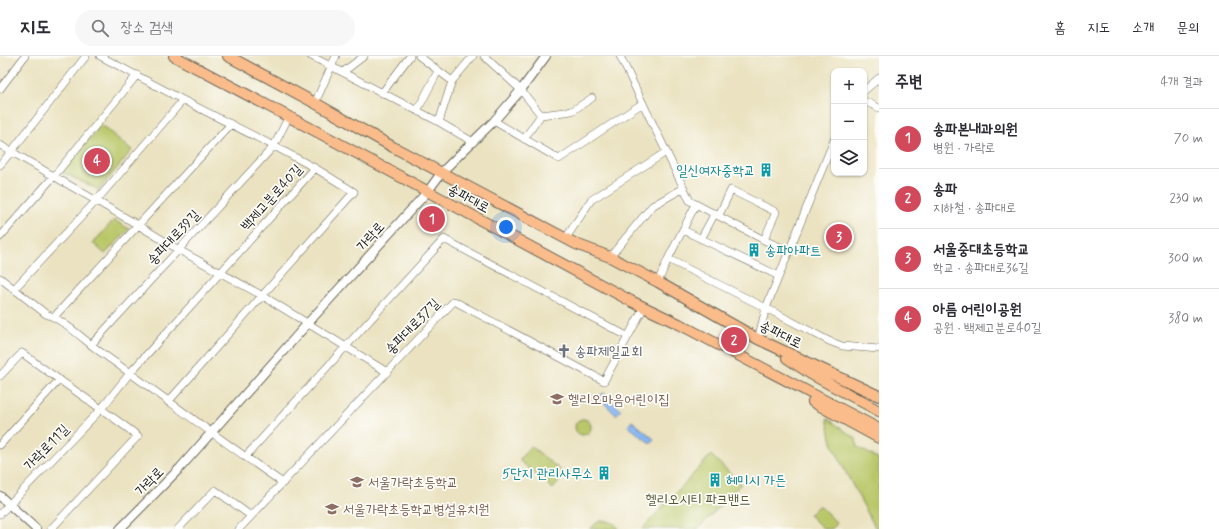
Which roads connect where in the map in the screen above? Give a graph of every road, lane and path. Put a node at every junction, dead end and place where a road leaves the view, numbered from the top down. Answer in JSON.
{"nodes":[{"id":1,"x":25,"y":56,"type":"edge"},
{"id":2,"x":86,"y":56,"type":"edge"},
{"id":3,"x":100,"y":56,"type":"edge"},
{"id":4,"x":174,"y":56,"type":"edge"},
{"id":5,"x":228,"y":56,"type":"edge"},
{"id":6,"x":311,"y":56,"type":"edge"},
{"id":7,"x":336,"y":56,"type":"edge"},
{"id":8,"x":364,"y":56,"type":"edge"},
{"id":9,"x":410,"y":56,"type":"edge"},
{"id":10,"x":419,"y":56,"type":"edge"},
{"id":11,"x":473,"y":56,"type":"edge"},
{"id":12,"x":484,"y":56,"type":"edge"},
{"id":13,"x":546,"y":56,"type":"edge"},
{"id":14,"x":620,"y":56,"type":"edge"},
{"id":15,"x":331,"y":67,"type":"junction"},
{"id":16,"x":438,"y":71,"type":"junction"},
{"id":17,"x":343,"y":72,"type":"junction"},
{"id":18,"x":137,"y":75,"type":"junction"},
{"id":19,"x":879,"y":78,"type":"edge"},
{"id":20,"x":452,"y":81,"type":"junction"},
{"id":21,"x":867,"y":88,"type":"edge"},
{"id":22,"x":0,"y":89,"type":"edge"},
{"id":23,"x":521,"y":90,"type":"junction"},
{"id":24,"x":382,"y":93,"type":"junction"},
{"id":25,"x":592,"y":98,"type":"dead end"},
{"id":26,"x":183,"y":100,"type":"junction"},
{"id":27,"x":867,"y":102,"type":"edge"},
{"id":28,"x":315,"y":103,"type":"junction"},
{"id":29,"x":643,"y":103,"type":"junction"},
{"id":30,"x":879,"y":108,"type":"edge"},
{"id":31,"x":417,"y":111,"type":"junction"},
{"id":32,"x":540,"y":115,"type":"junction"},
{"id":33,"x":289,"y":116,"type":"junction"},
{"id":34,"x":494,"y":121,"type":"junction"},
{"id":35,"x":439,"y":122,"type":"junction"},
{"id":36,"x":231,"y":124,"type":"junction"},
{"id":37,"x":524,"y":139,"type":"junction"},
{"id":38,"x":473,"y":142,"type":"junction"},
{"id":39,"x":0,"y":145,"type":"edge"},
{"id":40,"x":274,"y":146,"type":"junction"},
{"id":41,"x":831,"y":147,"type":"edge"},
{"id":42,"x":12,"y":152,"type":"junction"},
{"id":43,"x":666,"y":152,"type":"junction"},
{"id":44,"x":0,"y":165,"type":"edge"},
{"id":45,"x":315,"y":168,"type":"junction"},
{"id":46,"x":442,"y":172,"type":"junction"},
{"id":47,"x":54,"y":176,"type":"junction"},
{"id":48,"x":684,"y":188,"type":"junction"},
{"id":49,"x":428,"y":192,"type":"junction"},
{"id":50,"x":96,"y":201,"type":"junction"},
{"id":51,"x":696,"y":204,"type":"junction"},
{"id":52,"x":717,"y":214,"type":"junction"},
{"id":53,"x":138,"y":225,"type":"junction"},
{"id":54,"x":683,"y":230,"type":"junction"},
{"id":55,"x":0,"y":237,"type":"edge"},
{"id":56,"x":566,"y":238,"type":"junction"},
{"id":57,"x":701,"y":239,"type":"junction"},
{"id":58,"x":764,"y":240,"type":"junction"},
{"id":59,"x":178,"y":250,"type":"junction"},
{"id":60,"x":789,"y":251,"type":"junction"},
{"id":61,"x":610,"y":256,"type":"junction"},
{"id":62,"x":668,"y":259,"type":"junction"},
{"id":63,"x":220,"y":273,"type":"junction"},
{"id":64,"x":779,"y":276,"type":"junction"},
{"id":65,"x":0,"y":278,"type":"edge"},
{"id":66,"x":658,"y":282,"type":"junction"},
{"id":67,"x":15,"y":288,"type":"junction"},
{"id":68,"x":263,"y":296,"type":"junction"},
{"id":69,"x":644,"y":306,"type":"junction"},
{"id":70,"x":766,"y":308,"type":"junction"},
{"id":71,"x":54,"y":317,"type":"junction"},
{"id":72,"x":308,"y":323,"type":"junction"},
{"id":73,"x":627,"y":336,"type":"junction"},
{"id":74,"x":758,"y":339,"type":"junction"},
{"id":75,"x":90,"y":345,"type":"junction"},
{"id":76,"x":346,"y":347,"type":"junction"},
{"id":77,"x":879,"y":349,"type":"edge"},
{"id":78,"x":387,"y":372,"type":"junction"},
{"id":79,"x":130,"y":373,"type":"junction"},
{"id":80,"x":772,"y":373,"type":"junction"},
{"id":81,"x":0,"y":376,"type":"edge"},
{"id":82,"x":59,"y":380,"type":"junction"},
{"id":83,"x":879,"y":396,"type":"edge"},
{"id":84,"x":168,"y":402,"type":"junction"},
{"id":85,"x":102,"y":408,"type":"junction"},
{"id":86,"x":879,"y":411,"type":"edge"},
{"id":87,"x":862,"y":429,"type":"junction"},
{"id":88,"x":879,"y":429,"type":"edge"},
{"id":89,"x":211,"y":433,"type":"junction"},
{"id":90,"x":879,"y":438,"type":"edge"},
{"id":91,"x":879,"y":444,"type":"edge"},
{"id":92,"x":0,"y":445,"type":"edge"},
{"id":93,"x":245,"y":457,"type":"junction"},
{"id":94,"x":282,"y":483,"type":"junction"},
{"id":95,"x":0,"y":496,"type":"edge"},
{"id":96,"x":8,"y":504,"type":"junction"},
{"id":97,"x":0,"y":514,"type":"edge"},
{"id":98,"x":251,"y":516,"type":"junction"},
{"id":99,"x":36,"y":529,"type":"edge"},
{"id":100,"x":51,"y":529,"type":"edge"},
{"id":101,"x":120,"y":529,"type":"edge"},
{"id":102,"x":178,"y":529,"type":"edge"},
{"id":103,"x":238,"y":529,"type":"edge"}],
"edges":[{"from":1,"to":22,"type":"street"},
{"from":2,"to":42,"type":"street"},
{"from":3,"to":18,"type":"street"},
{"from":4,"to":33,"type":"main road","name":"송파대로"},
{"from":5,"to":28,"type":"main road","name":"송파대로"},
{"from":6,"to":15,"type":"street"},
{"from":7,"to":15,"type":"street"},
{"from":8,"to":17,"type":"street"},
{"from":9,"to":24,"type":"street"},
{"from":10,"to":16,"type":"street"},
{"from":11,"to":20,"type":"street"},
{"from":12,"to":23,"type":"street"},
{"from":13,"to":23,"type":"street","name":"가락로"},
{"from":14,"to":29,"type":"street"},
{"from":15,"to":17,"type":"street"},
{"from":15,"to":28,"type":"street"},
{"from":16,"to":20,"type":"street"},
{"from":16,"to":31,"type":"street"},
{"from":17,"to":24,"type":"street"},
{"from":18,"to":26,"type":"street"},
{"from":18,"to":47,"type":"street"},
{"from":19,"to":21,"type":"street"},
{"from":20,"to":35,"type":"street"},
{"from":23,"to":32,"type":"street"},
{"from":23,"to":34,"type":"street","name":"가락로"},
{"from":24,"to":31,"type":"street"},
{"from":25,"to":32,"type":"street"},
{"from":26,"to":36,"type":"street"},
{"from":26,"to":50,"type":"street"},
{"from":27,"to":30,"type":"street"},
{"from":28,"to":46,"type":"main road","name":"송파대로"},
{"from":29,"to":37,"type":"street"},
{"from":29,"to":43,"type":"street"},
{"from":31,"to":35,"type":"street"},
{"from":32,"to":37,"type":"street"},
{"from":33,"to":40,"type":"street","name":"송파대로39길"},
{"from":33,"to":49,"type":"main road","name":"송파대로"},
{"from":34,"to":37,"type":"street"},
{"from":34,"to":38,"type":"street","name":"가락로"},
{"from":35,"to":38,"type":"street"},
{"from":36,"to":40,"type":"street"},
{"from":36,"to":53,"type":"street"},
{"from":38,"to":46,"type":"street","name":"가락로"},
{"from":39,"to":42,"type":"street"},
{"from":40,"to":45,"type":"street"},
{"from":40,"to":59,"type":"street","name":"송파대로39길"},
{"from":41,"to":60,"type":"street"},
{"from":42,"to":44,"type":"street"},
{"from":42,"to":47,"type":"street"},
{"from":43,"to":48,"type":"street"},
{"from":43,"to":56,"type":"street"},
{"from":45,"to":63,"type":"street","name":"백제고분로40길"},
{"from":45,"to":68,"type":"street","name":"백제고분로40길"},
{"from":46,"to":49,"type":"street","name":"가락로"},
{"from":46,"to":56,"type":"main road","name":"송파대로"},
{"from":47,"to":50,"type":"street"},
{"from":47,"to":55,"type":"street"},
{"from":48,"to":51,"type":"street"},
{"from":48,"to":61,"type":"street"},
{"from":49,"to":69,"type":"main road","name":"송파대로"},
{"from":49,"to":72,"type":"street","name":"가락로"},
{"from":50,"to":53,"type":"street"},
{"from":50,"to":67,"type":"street"},
{"from":51,"to":52,"type":"street"},
{"from":51,"to":54,"type":"street"},
{"from":52,"to":57,"type":"street"},
{"from":52,"to":58,"type":"street"},
{"from":52,"to":58,"type":"street"},
{"from":53,"to":59,"type":"street"},
{"from":53,"to":71,"type":"street"},
{"from":54,"to":57,"type":"street"},
{"from":54,"to":62,"type":"street"},
{"from":56,"to":61,"type":"main road","name":"송파대로"},
{"from":57,"to":64,"type":"street"},
{"from":58,"to":60,"type":"street"},
{"from":59,"to":63,"type":"street"},
{"from":59,"to":75,"type":"street","name":"송파대로39길"},
{"from":60,"to":64,"type":"street"},
{"from":61,"to":66,"type":"main road","name":"송파대로"},
{"from":62,"to":66,"type":"street"},
{"from":62,"to":70,"type":"street"},
{"from":63,"to":68,"type":"street"},
{"from":63,"to":79,"type":"street","name":"백제고분로40길"},
{"from":64,"to":70,"type":"street"},
{"from":65,"to":67,"type":"street"},
{"from":66,"to":74,"type":"main road","name":"송파대로"},
{"from":67,"to":71,"type":"street"},
{"from":68,"to":72,"type":"street"},
{"from":68,"to":84,"type":"street","name":"백제고분로40길"},
{"from":69,"to":73,"type":"street","name":"송파대로37길"},
{"from":69,"to":80,"type":"main road","name":"송파대로"},
{"from":70,"to":74,"type":"street"},
{"from":70,"to":77,"type":"street"},
{"from":71,"to":75,"type":"street"},
{"from":72,"to":76,"type":"street"},
{"from":72,"to":89,"type":"street","name":"가락로"},
{"from":73,"to":76,"type":"street"},
{"from":73,"to":78,"type":"street","name":"송파대로37길"},
{"from":74,"to":83,"type":"main road","name":"송파대로"},
{"from":74,"to":86,"type":"main road"},
{"from":75,"to":79,"type":"street"},
{"from":76,"to":78,"type":"street"},
{"from":76,"to":93,"type":"street"},
{"from":78,"to":94,"type":"street","name":"송파대로37길"},
{"from":79,"to":84,"type":"street"},
{"from":79,"to":85,"type":"street","name":"가락로11길"},
{"from":80,"to":87,"type":"main road"},
{"from":80,"to":88,"type":"main road","name":"송파대로"},
{"from":81,"to":82,"type":"street"},
{"from":82,"to":85,"type":"street"},
{"from":82,"to":92,"type":"street"},
{"from":84,"to":89,"type":"street"},
{"from":85,"to":96,"type":"street","name":"가락로11길"},
{"from":85,"to":100,"type":"street"},
{"from":87,"to":90,"type":"main road"},
{"from":87,"to":91,"type":"main road"},
{"from":89,"to":93,"type":"street"},
{"from":89,"to":101,"type":"street","name":"가락로"},
{"from":93,"to":94,"type":"street"},
{"from":94,"to":98,"type":"street","name":"송파대로37길"},
{"from":95,"to":96,"type":"street"},
{"from":96,"to":97,"type":"street","name":"가락로11길"},
{"from":96,"to":99,"type":"street"},
{"from":98,"to":102,"type":"street"},
{"from":98,"to":103,"type":"street","name":"송파대로37길"}]}
